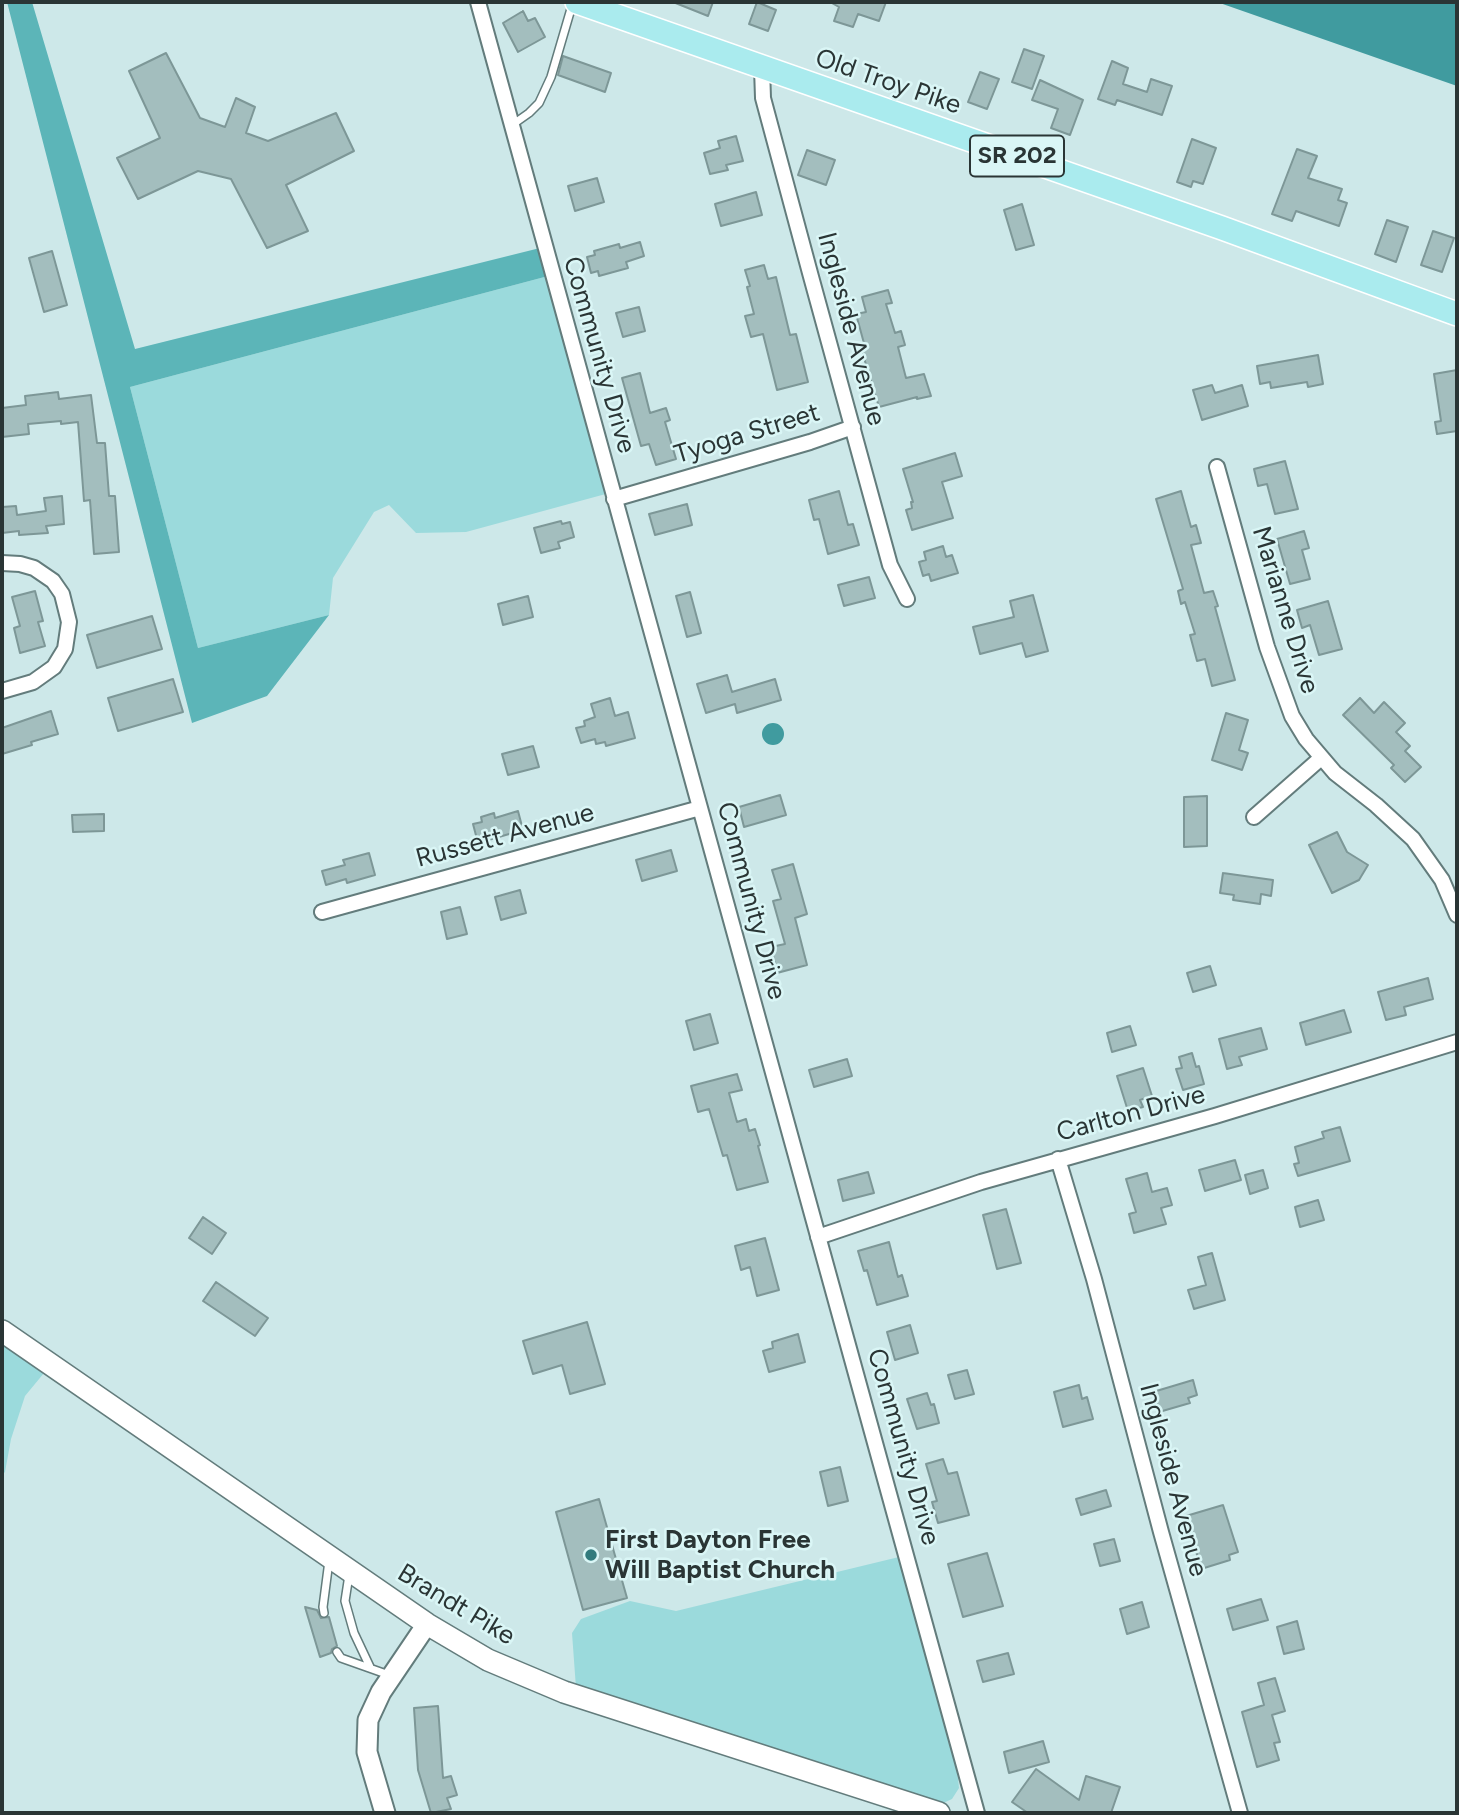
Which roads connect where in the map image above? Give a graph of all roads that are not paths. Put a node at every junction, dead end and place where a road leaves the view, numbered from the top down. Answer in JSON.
{"nodes":[{"id":1,"x":478,"y":2,"type":"edge"},
{"id":2,"x":575,"y":2,"type":"edge"},
{"id":3,"x":762,"y":68,"type":"junction"},
{"id":4,"x":511,"y":125,"type":"junction"},
{"id":5,"x":1457,"y":314,"type":"edge"},
{"id":6,"x":853,"y":427,"type":"junction"},
{"id":7,"x":1217,"y":467,"type":"dead end"},
{"id":8,"x":614,"y":499,"type":"junction"},
{"id":9,"x":2,"y":563,"type":"edge"},
{"id":10,"x":907,"y":599,"type":"dead end"},
{"id":11,"x":2,"y":691,"type":"edge"},
{"id":12,"x":1321,"y":758,"type":"junction"},
{"id":13,"x":700,"y":808,"type":"junction"},
{"id":14,"x":1254,"y":817,"type":"dead end"},
{"id":15,"x":322,"y":912,"type":"dead end"},
{"id":16,"x":1457,"y":915,"type":"edge"},
{"id":17,"x":1457,"y":1042,"type":"edge"},
{"id":18,"x":1058,"y":1159,"type":"junction"},
{"id":19,"x":818,"y":1237,"type":"junction"},
{"id":20,"x":2,"y":1331,"type":"edge"},
{"id":21,"x":330,"y":1558,"type":"junction"},
{"id":22,"x":350,"y":1571,"type":"junction"},
{"id":23,"x":324,"y":1613,"type":"dead end"},
{"id":24,"x":427,"y":1624,"type":"junction"},
{"id":25,"x":337,"y":1652,"type":"dead end"},
{"id":26,"x":370,"y":1667,"type":"junction"},
{"id":27,"x":393,"y":1676,"type":"junction"},
{"id":28,"x":385,"y":1813,"type":"edge"},
{"id":29,"x":939,"y":1813,"type":"edge"},
{"id":30,"x":977,"y":1813,"type":"edge"},
{"id":31,"x":1240,"y":1813,"type":"edge"}],
"edges":[{"from":1,"to":4,"type":"street","name":"Community Drive"},
{"from":2,"to":3,"type":"main road","name":"Old Troy Pike","number":"SR 202"},
{"from":2,"to":4,"type":"lane"},
{"from":3,"to":5,"type":"main road","name":"Old Troy Pike","number":"SR 202"},
{"from":3,"to":6,"type":"street","name":"Ingleside Avenue"},
{"from":4,"to":8,"type":"street","name":"Community Drive"},
{"from":6,"to":8,"type":"street","name":"Tyoga Street"},
{"from":6,"to":10,"type":"street","name":"Ingleside Avenue"},
{"from":7,"to":12,"type":"street","name":"Marianne Drive"},
{"from":8,"to":13,"type":"street","name":"Community Drive"},
{"from":9,"to":11,"type":"street"},
{"from":12,"to":14,"type":"street"},
{"from":12,"to":16,"type":"street","name":"Marianne Drive"},
{"from":13,"to":15,"type":"street","name":"Russett Avenue"},
{"from":13,"to":19,"type":"street","name":"Community Drive"},
{"from":17,"to":18,"type":"street","name":"Carlton Drive"},
{"from":18,"to":19,"type":"street","name":"Carlton Drive"},
{"from":18,"to":31,"type":"street","name":"Ingleside Avenue"},
{"from":19,"to":30,"type":"street","name":"Community Drive"},
{"from":20,"to":21,"type":"main road","name":"Brandt Pike"},
{"from":21,"to":22,"type":"main road","name":"Brandt Pike"},
{"from":21,"to":23,"type":"lane"},
{"from":22,"to":24,"type":"main road","name":"Brandt Pike"},
{"from":22,"to":26,"type":"lane"},
{"from":24,"to":27,"type":"street"},
{"from":24,"to":29,"type":"main road","name":"Brandt Pike"},
{"from":25,"to":26,"type":"lane"},
{"from":26,"to":27,"type":"lane"},
{"from":27,"to":28,"type":"street"}]}
